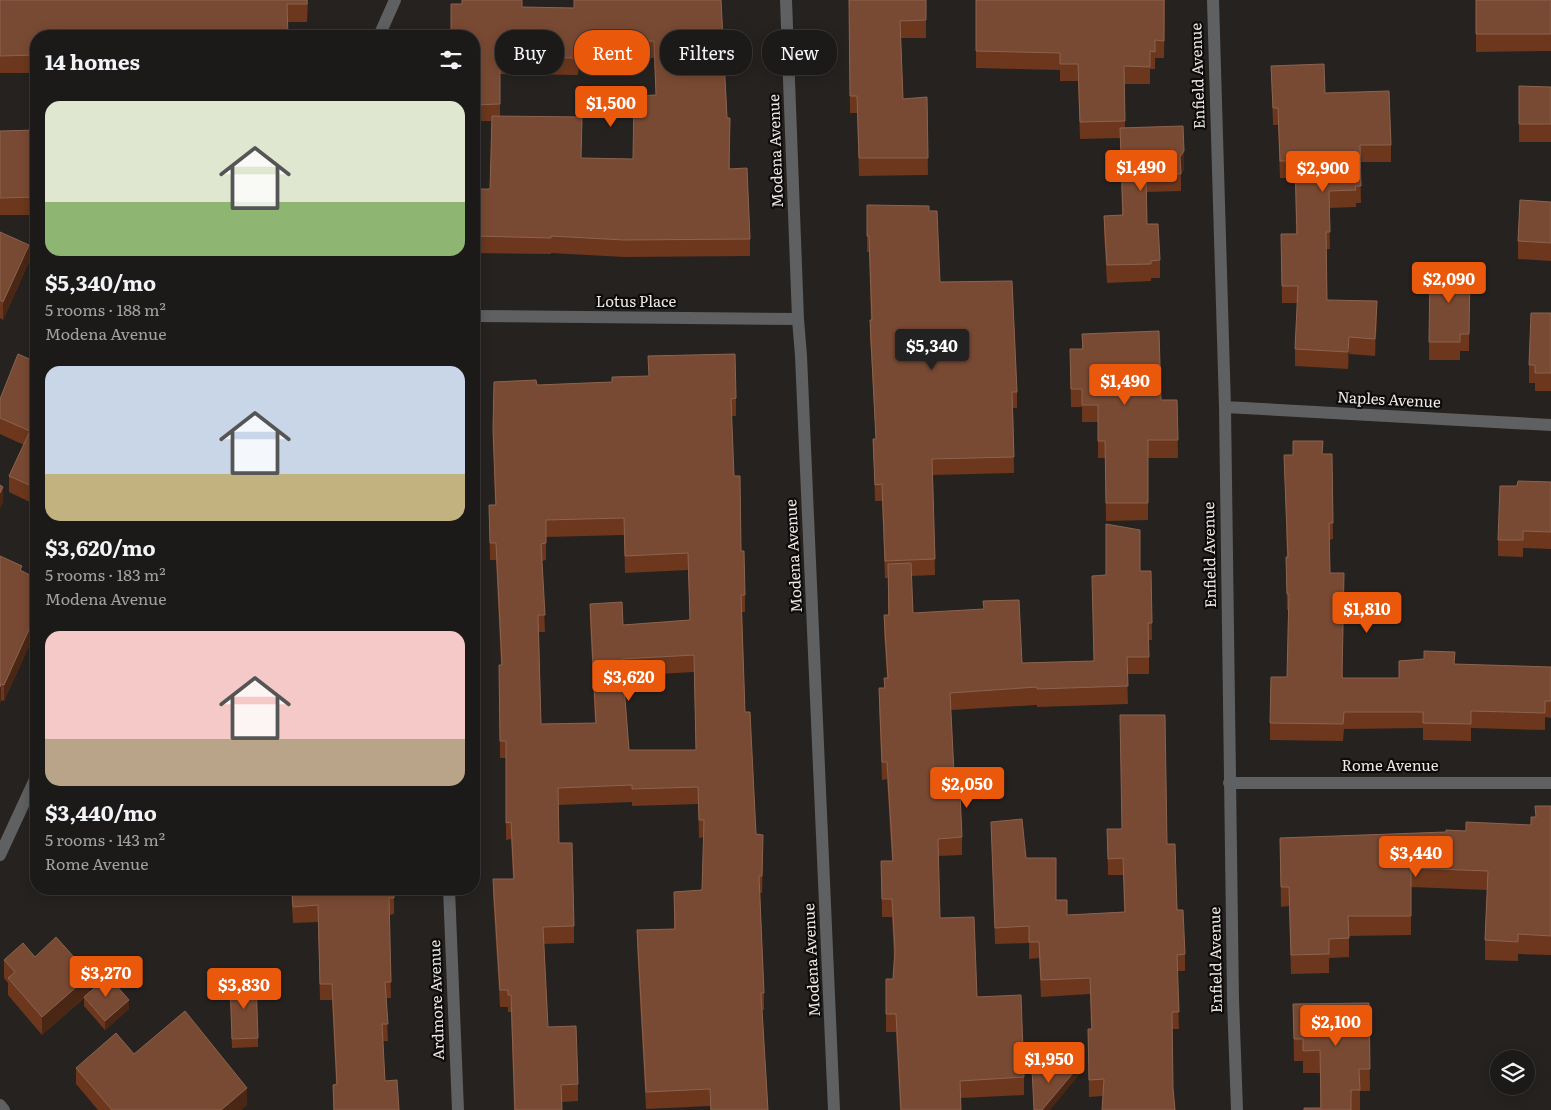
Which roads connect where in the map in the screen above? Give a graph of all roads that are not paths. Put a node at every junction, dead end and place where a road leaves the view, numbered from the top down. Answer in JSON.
{"nodes":[{"id":1,"x":395,"y":0,"type":"edge"},
{"id":2,"x":786,"y":0,"type":"edge"},
{"id":3,"x":1212,"y":0,"type":"edge"},
{"id":4,"x":381,"y":30,"type":"edge"},
{"id":5,"x":480,"y":316,"type":"edge"},
{"id":6,"x":798,"y":319,"type":"junction"},
{"id":7,"x":1225,"y":407,"type":"junction"},
{"id":8,"x":1551,"y":426,"type":"edge"},
{"id":9,"x":1229,"y":783,"type":"junction"},
{"id":10,"x":1551,"y":783,"type":"edge"},
{"id":11,"x":30,"y":790,"type":"edge"},
{"id":12,"x":0,"y":854,"type":"edge"},
{"id":13,"x":449,"y":895,"type":"edge"},
{"id":14,"x":0,"y":1105,"type":"edge"},
{"id":15,"x":4,"y":1110,"type":"edge"},
{"id":16,"x":458,"y":1110,"type":"edge"},
{"id":17,"x":834,"y":1110,"type":"edge"},
{"id":18,"x":1236,"y":1110,"type":"edge"}],
"edges":[{"from":1,"to":4,"type":"street"},
{"from":2,"to":6,"type":"street","name":"Modena Avenue"},
{"from":3,"to":7,"type":"street","name":"Enfield Avenue"},
{"from":5,"to":6,"type":"street","name":"Lotus Place"},
{"from":6,"to":17,"type":"street","name":"Modena Avenue"},
{"from":7,"to":8,"type":"street","name":"Naples Avenue"},
{"from":7,"to":9,"type":"street","name":"Enfield Avenue"},
{"from":9,"to":10,"type":"street","name":"Rome Avenue"},
{"from":9,"to":18,"type":"street","name":"Enfield Avenue"},
{"from":11,"to":12,"type":"street"},
{"from":13,"to":16,"type":"street","name":"Ardmore Avenue"},
{"from":14,"to":15,"type":"street"}]}
